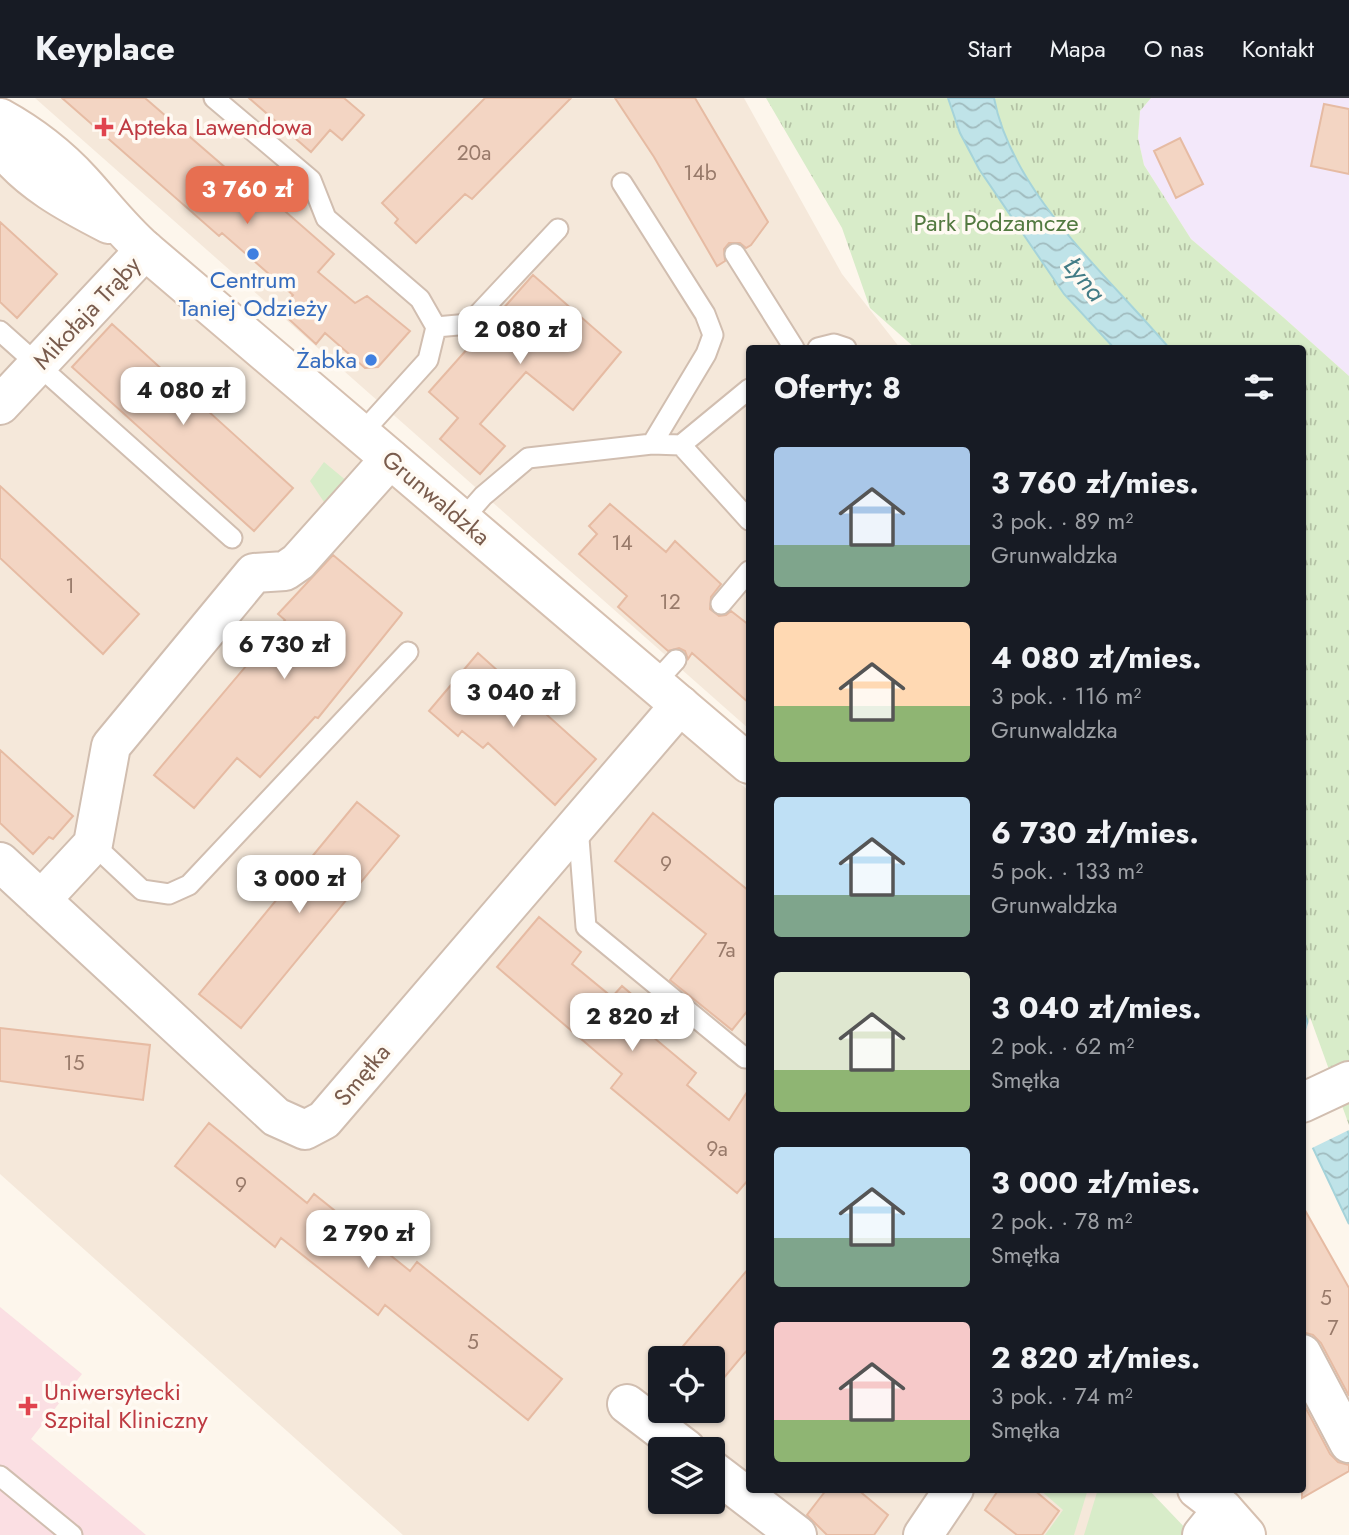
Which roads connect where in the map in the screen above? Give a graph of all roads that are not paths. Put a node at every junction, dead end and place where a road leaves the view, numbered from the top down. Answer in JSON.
{"nodes":[{"id":1,"x":215,"y":98,"type":"edge"},
{"id":2,"x":0,"y":118,"type":"edge"},
{"id":3,"x":0,"y":144,"type":"edge"},
{"id":4,"x":622,"y":183,"type":"dead end"},
{"id":5,"x":558,"y":229,"type":"dead end"},
{"id":6,"x":134,"y":241,"type":"junction"},
{"id":7,"x":735,"y":254,"type":"dead end"},
{"id":8,"x":436,"y":327,"type":"junction"},
{"id":9,"x":0,"y":331,"type":"edge"},
{"id":10,"x":792,"y":345,"type":"edge"},
{"id":11,"x":38,"y":366,"type":"junction"},
{"id":12,"x":746,"y":391,"type":"edge"},
{"id":13,"x":0,"y":405,"type":"edge"},
{"id":14,"x":361,"y":434,"type":"junction"},
{"id":15,"x":652,"y":444,"type":"junction"},
{"id":16,"x":681,"y":445,"type":"junction"},
{"id":17,"x":390,"y":459,"type":"junction"},
{"id":18,"x":746,"y":517,"type":"edge"},
{"id":19,"x":462,"y":520,"type":"junction"},
{"id":20,"x":232,"y":538,"type":"dead end"},
{"id":21,"x":746,"y":575,"type":"edge"},
{"id":22,"x":721,"y":604,"type":"dead end"},
{"id":23,"x":408,"y":652,"type":"dead end"},
{"id":24,"x":670,"y":683,"type":"junction"},
{"id":25,"x":746,"y":761,"type":"edge"},
{"id":26,"x":578,"y":825,"type":"junction"},
{"id":27,"x":93,"y":844,"type":"junction"},
{"id":28,"x":0,"y":862,"type":"edge"},
{"id":29,"x":41,"y":900,"type":"junction"},
{"id":30,"x":745,"y":1058,"type":"dead end"},
{"id":31,"x":1349,"y":1081,"type":"edge"},
{"id":32,"x":1306,"y":1101,"type":"edge"},
{"id":33,"x":1306,"y":1362,"type":"edge"},
{"id":34,"x":627,"y":1404,"type":"dead end"},
{"id":35,"x":670,"y":1437,"type":"edge"},
{"id":36,"x":1349,"y":1443,"type":"edge"},
{"id":37,"x":0,"y":1476,"type":"edge"},
{"id":38,"x":725,"y":1480,"type":"edge"},
{"id":39,"x":951,"y":1493,"type":"edge"},
{"id":40,"x":72,"y":1535,"type":"edge"},
{"id":41,"x":797,"y":1535,"type":"edge"},
{"id":42,"x":923,"y":1535,"type":"edge"}],
"edges":[{"from":1,"to":8,"type":"lane"},
{"from":2,"to":6,"type":"street","name":"Grunwaldzka"},
{"from":3,"to":6,"type":"street","name":"Grunwaldzka"},
{"from":4,"to":15,"type":"lane"},
{"from":5,"to":8,"type":"lane"},
{"from":6,"to":11,"type":"street","name":"Mikołaja Trąby"},
{"from":6,"to":14,"type":"street","name":"Grunwaldzka"},
{"from":7,"to":10,"type":"lane"},
{"from":8,"to":14,"type":"lane"},
{"from":9,"to":11,"type":"lane"},
{"from":11,"to":13,"type":"street","name":"Mikołaja Trąby"},
{"from":11,"to":20,"type":"lane"},
{"from":12,"to":16,"type":"lane"},
{"from":14,"to":17,"type":"street","name":"Grunwaldzka"},
{"from":15,"to":16,"type":"lane"},
{"from":15,"to":19,"type":"lane"},
{"from":16,"to":18,"type":"lane"},
{"from":17,"to":19,"type":"street","name":"Grunwaldzka"},
{"from":17,"to":27,"type":"street"},
{"from":19,"to":24,"type":"street","name":"Grunwaldzka"},
{"from":21,"to":22,"type":"lane"},
{"from":23,"to":27,"type":"lane"},
{"from":24,"to":25,"type":"street","name":"Grunwaldzka"},
{"from":24,"to":26,"type":"street","name":"Smętka"},
{"from":26,"to":29,"type":"street","name":"Smętka"},
{"from":26,"to":30,"type":"lane"},
{"from":27,"to":29,"type":"street"},
{"from":28,"to":29,"type":"street","name":"Smętka"},
{"from":31,"to":32,"type":"street"},
{"from":33,"to":36,"type":"street"},
{"from":34,"to":35,"type":"street"},
{"from":37,"to":40,"type":"lane"},
{"from":38,"to":41,"type":"street"},
{"from":39,"to":42,"type":"street"}]}
